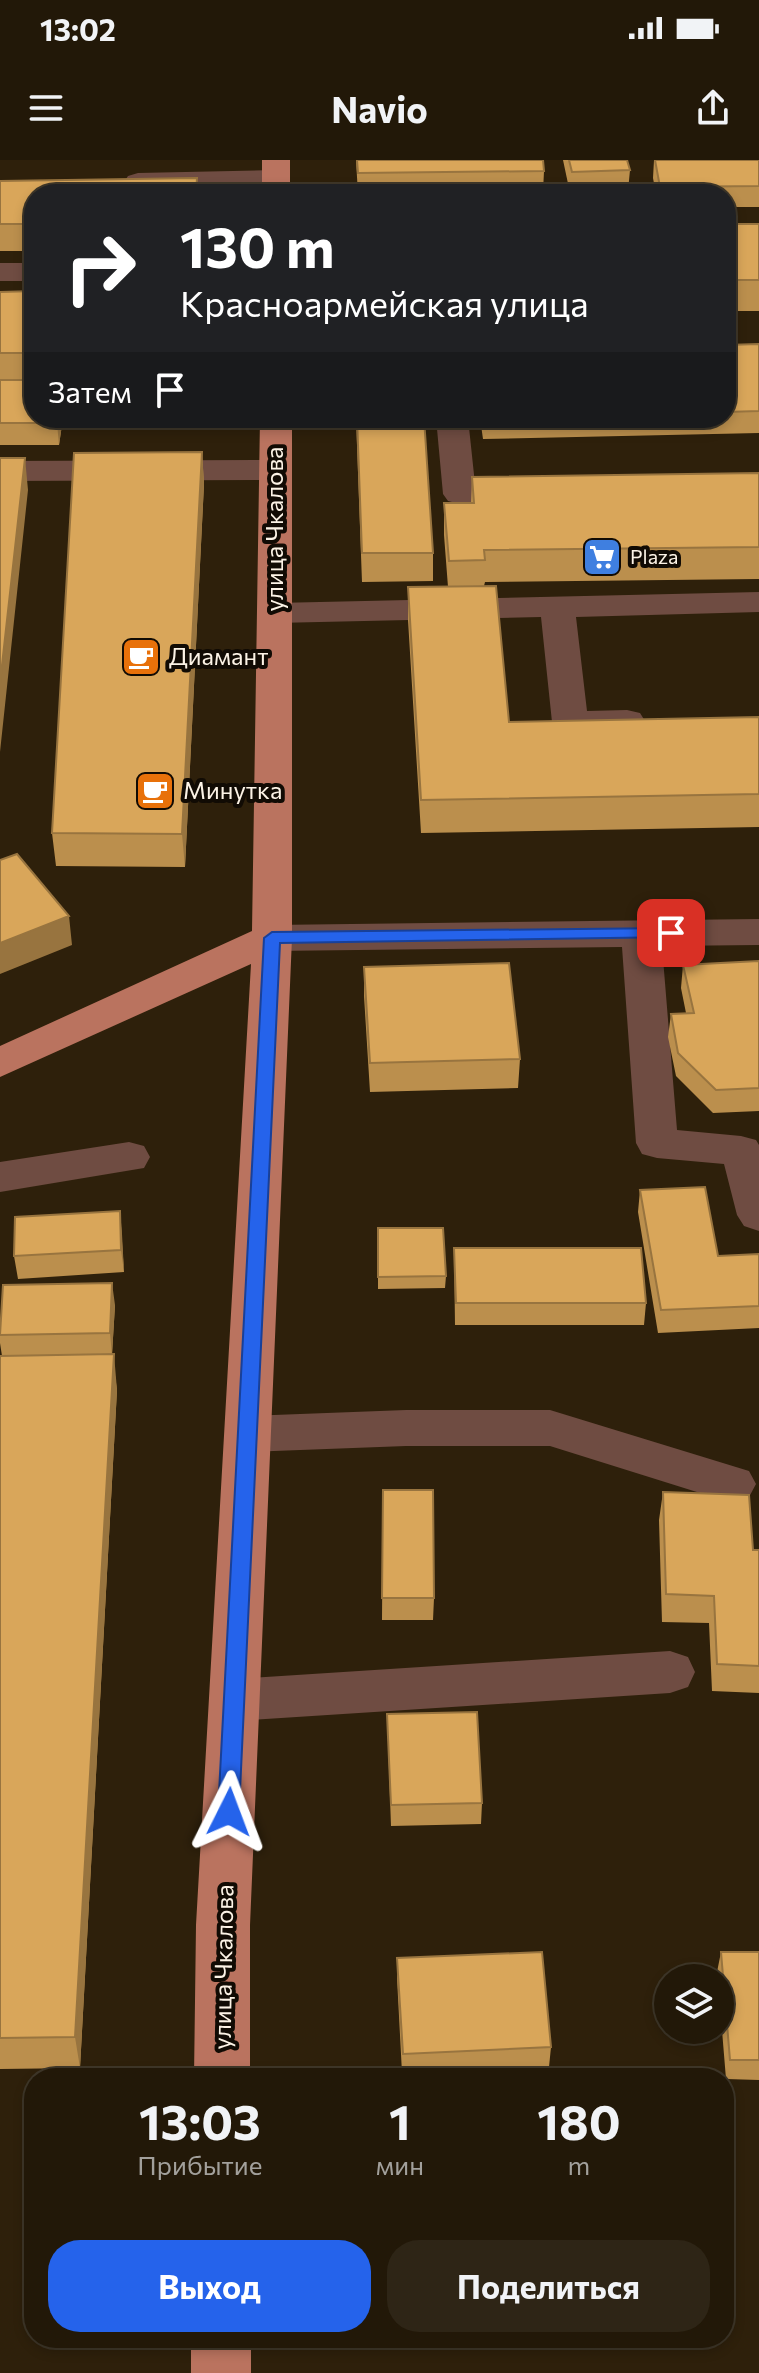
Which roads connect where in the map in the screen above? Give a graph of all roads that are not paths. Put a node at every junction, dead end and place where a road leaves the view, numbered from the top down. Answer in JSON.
{"nodes":[{"id":1,"x":276,"y":178,"type":"edge"},
{"id":2,"x":109,"y":182,"type":"edge"},
{"id":3,"x":0,"y":272,"type":"edge"},
{"id":4,"x":24,"y":272,"type":"edge"},
{"id":5,"x":276,"y":428,"type":"edge"},
{"id":6,"x":453,"y":428,"type":"edge"},
{"id":7,"x":275,"y":470,"type":"junction"},
{"id":8,"x":0,"y":471,"type":"edge"},
{"id":9,"x":570,"y":494,"type":"edge"},
{"id":10,"x":759,"y":602,"type":"edge"},
{"id":11,"x":557,"y":606,"type":"junction"},
{"id":12,"x":275,"y":613,"type":"junction"},
{"id":13,"x":664,"y":720,"type":"edge"},
{"id":14,"x":759,"y":932,"type":"edge"},
{"id":15,"x":641,"y":934,"type":"junction"},
{"id":16,"x":272,"y":938,"type":"junction"},
{"id":17,"x":0,"y":1063,"type":"edge"},
{"id":18,"x":129,"y":1157,"type":"dead end"},
{"id":19,"x":0,"y":1177,"type":"edge"},
{"id":20,"x":759,"y":1215,"type":"edge"},
{"id":21,"x":248,"y":1434,"type":"junction"},
{"id":22,"x":732,"y":1484,"type":"dead end"},
{"id":23,"x":670,"y":1672,"type":"dead end"},
{"id":24,"x":234,"y":1700,"type":"junction"},
{"id":25,"x":222,"y":2068,"type":"edge"},
{"id":26,"x":221,"y":2348,"type":"edge"},
{"id":27,"x":221,"y":2373,"type":"edge"}],
"edges":[{"from":1,"to":2,"type":"street"},
{"from":3,"to":4,"type":"street"},
{"from":5,"to":7,"type":"main road","name":"улица Чкалова"},
{"from":6,"to":9,"type":"street"},
{"from":7,"to":8,"type":"street"},
{"from":7,"to":12,"type":"main road","name":"улица Чкалова"},
{"from":10,"to":11,"type":"street"},
{"from":11,"to":12,"type":"street"},
{"from":11,"to":13,"type":"street"},
{"from":12,"to":16,"type":"main road","name":"улица Чкалова"},
{"from":14,"to":15,"type":"street"},
{"from":15,"to":16,"type":"street"},
{"from":15,"to":20,"type":"street"},
{"from":16,"to":17,"type":"main road"},
{"from":16,"to":21,"type":"main road","name":"улица Чкалова"},
{"from":18,"to":19,"type":"street"},
{"from":21,"to":22,"type":"street"},
{"from":21,"to":24,"type":"main road","name":"улица Чкалова"},
{"from":23,"to":24,"type":"street"},
{"from":24,"to":25,"type":"main road","name":"улица Чкалова"},
{"from":26,"to":27,"type":"main road"}]}
